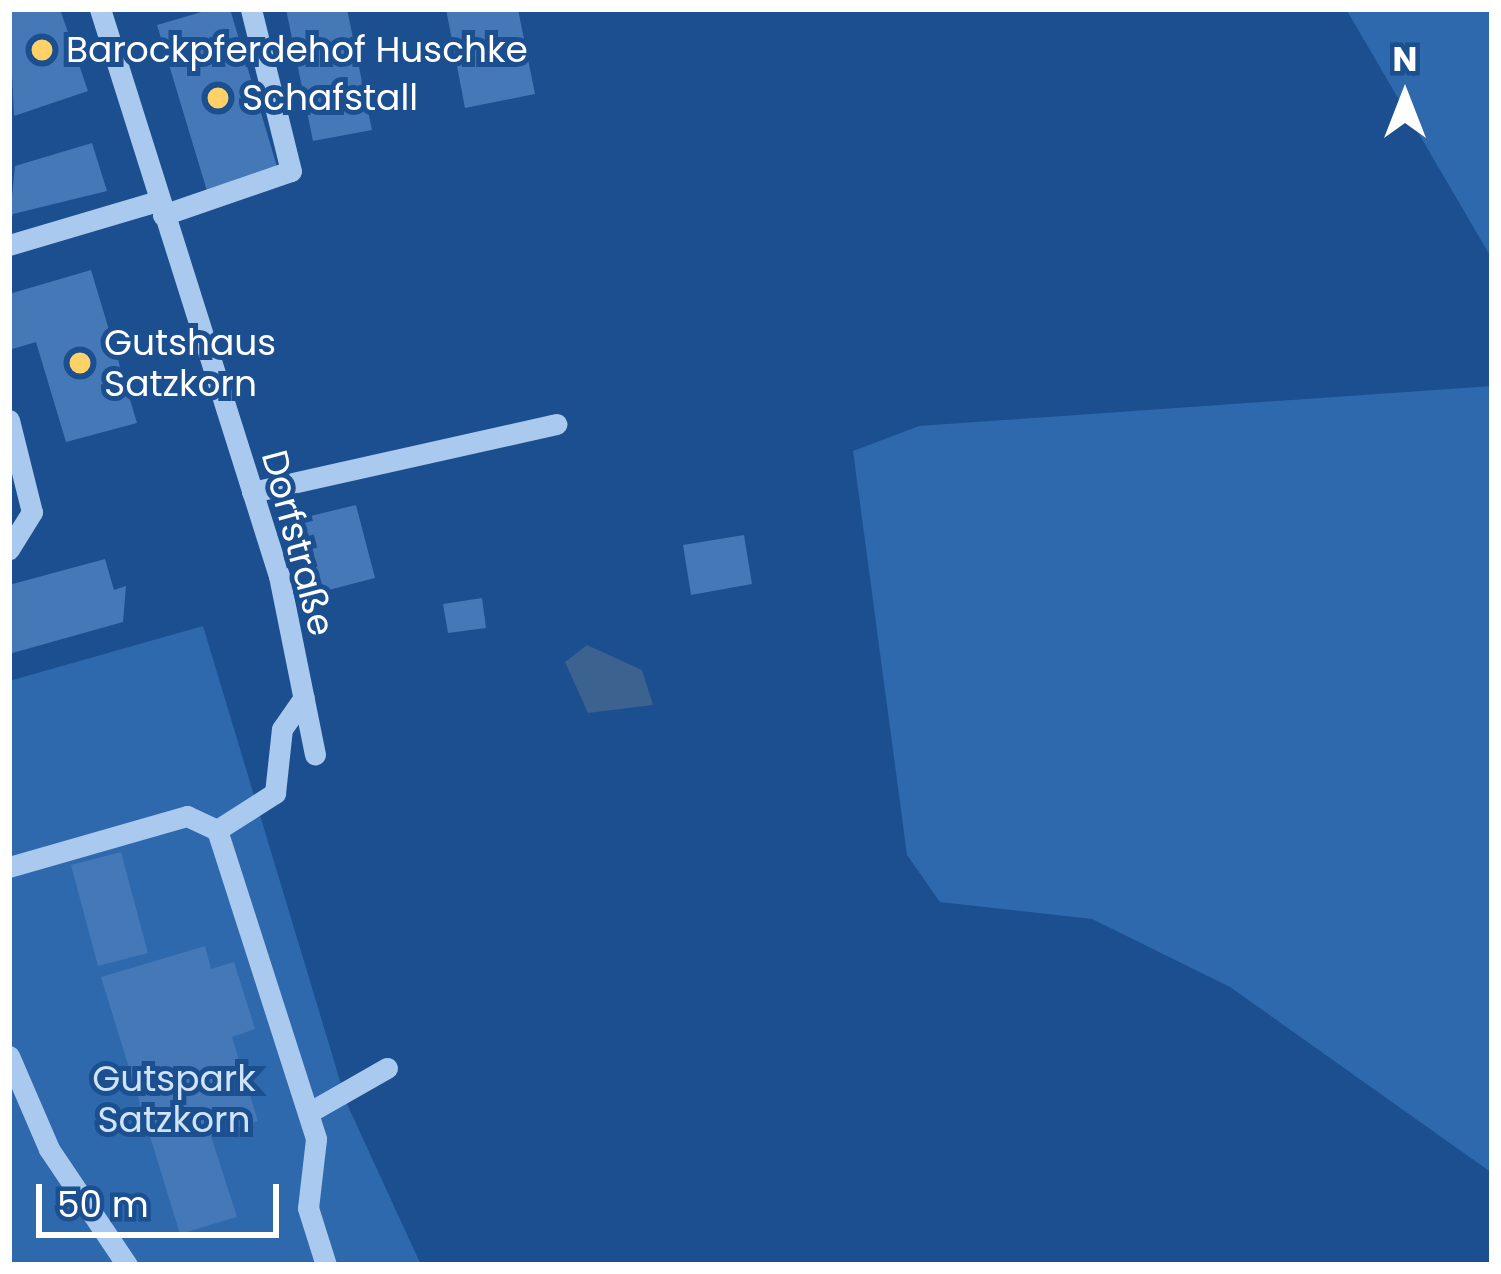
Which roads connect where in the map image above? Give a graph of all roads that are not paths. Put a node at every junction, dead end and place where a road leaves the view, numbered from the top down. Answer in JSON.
{"nodes":[{"id":1,"x":100,"y":9,"type":"edge"},
{"id":2,"x":251,"y":9,"type":"edge"},
{"id":3,"x":161,"y":208,"type":"junction"},
{"id":4,"x":9,"y":245,"type":"edge"},
{"id":5,"x":9,"y":421,"type":"edge"},
{"id":6,"x":556,"y":424,"type":"dead end"},
{"id":7,"x":252,"y":492,"type":"junction"},
{"id":8,"x":9,"y":549,"type":"edge"},
{"id":9,"x":304,"y":698,"type":"junction"},
{"id":10,"x":315,"y":754,"type":"dead end"},
{"id":11,"x":217,"y":830,"type":"junction"},
{"id":12,"x":9,"y":867,"type":"edge"},
{"id":13,"x":9,"y":1056,"type":"edge"},
{"id":14,"x":387,"y":1068,"type":"dead end"},
{"id":15,"x":308,"y":1113,"type":"junction"},
{"id":16,"x":127,"y":1265,"type":"edge"},
{"id":17,"x":326,"y":1265,"type":"edge"}],
"edges":[{"from":1,"to":3,"type":"street","name":"Dorfstraße"},
{"from":2,"to":3,"type":"street"},
{"from":3,"to":4,"type":"street"},
{"from":3,"to":7,"type":"street","name":"Dorfstraße"},
{"from":5,"to":8,"type":"street"},
{"from":6,"to":7,"type":"street"},
{"from":7,"to":9,"type":"street","name":"Dorfstraße"},
{"from":9,"to":10,"type":"street","name":"Dorfstraße"},
{"from":9,"to":11,"type":"street"},
{"from":11,"to":12,"type":"street"},
{"from":11,"to":15,"type":"street"},
{"from":13,"to":16,"type":"street"},
{"from":14,"to":15,"type":"street"},
{"from":15,"to":17,"type":"street"}]}
